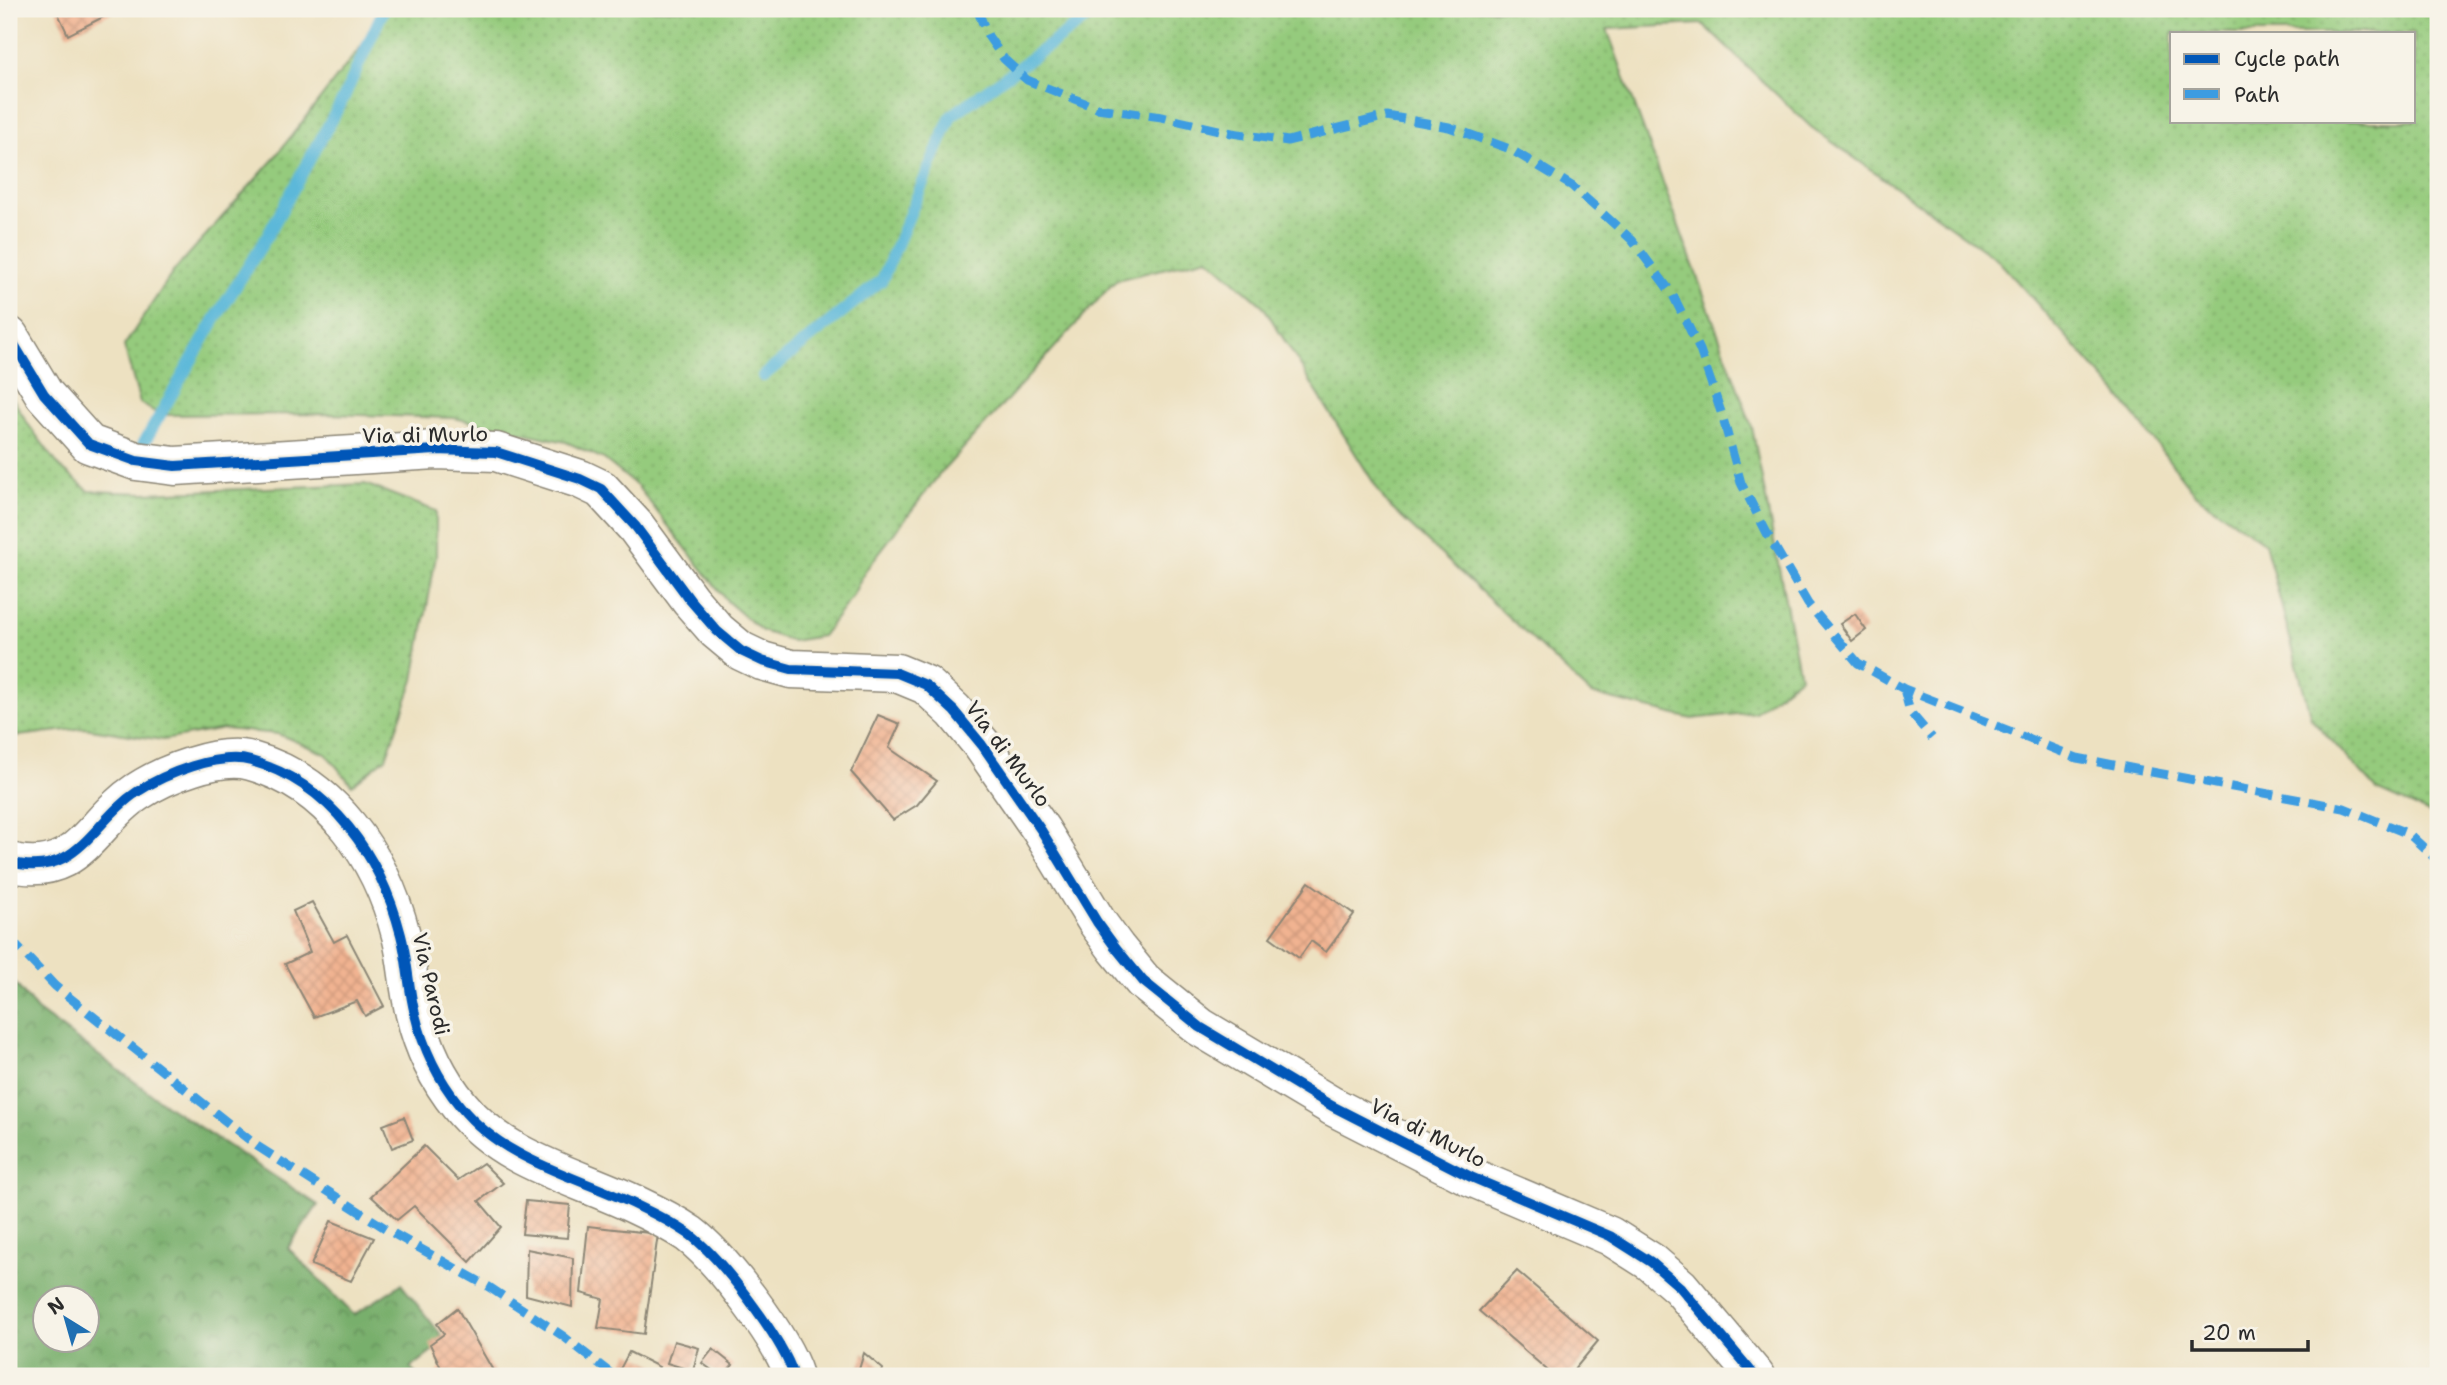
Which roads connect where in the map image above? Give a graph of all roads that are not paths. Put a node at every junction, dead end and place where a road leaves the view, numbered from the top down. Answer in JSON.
{"nodes":[{"id":1,"x":9,"y":336,"type":"edge"},
{"id":2,"x":9,"y":862,"type":"edge"},
{"id":3,"x":794,"y":1376,"type":"edge"},
{"id":4,"x":1755,"y":1376,"type":"edge"}],
"edges":[{"from":1,"to":4,"type":"street","name":"Via di Murlo"},
{"from":2,"to":3,"type":"street","name":"Via Parodi"}]}
